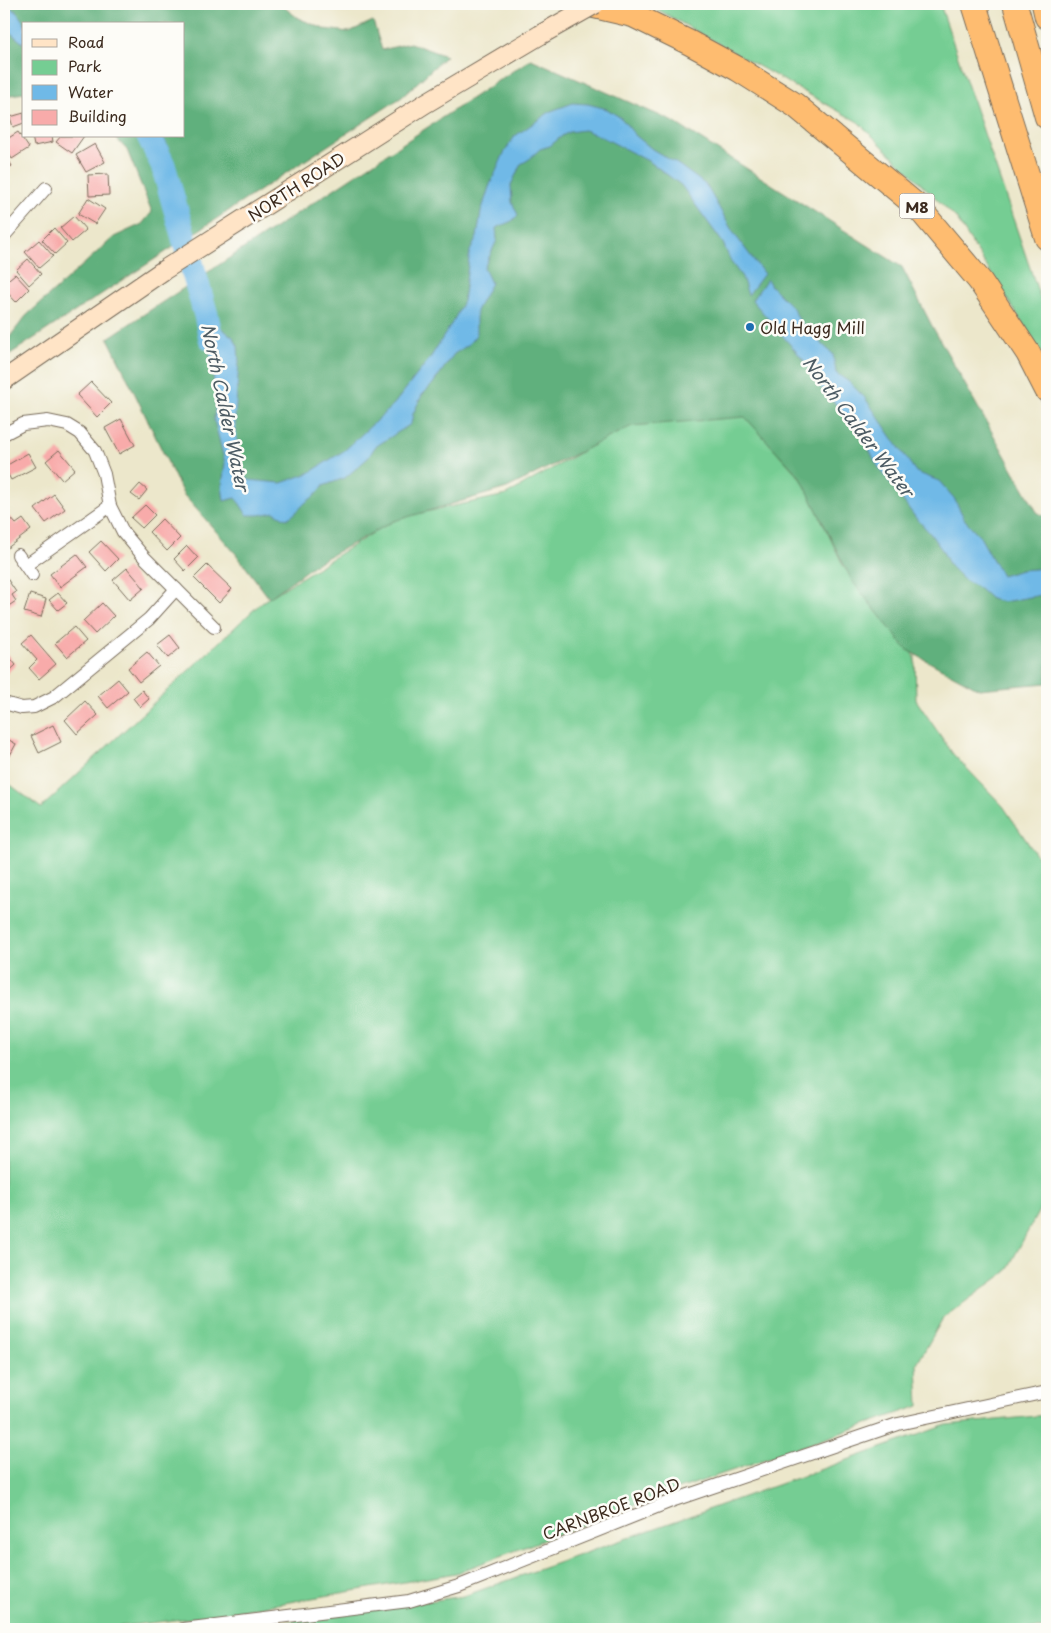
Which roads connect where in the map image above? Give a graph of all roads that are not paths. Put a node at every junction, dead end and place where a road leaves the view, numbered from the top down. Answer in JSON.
{"nodes":[{"id":1,"x":586,"y":4,"type":"edge"},
{"id":2,"x":595,"y":4,"type":"edge"},
{"id":3,"x":974,"y":4,"type":"edge"},
{"id":4,"x":1015,"y":4,"type":"edge"},
{"id":5,"x":1044,"y":4,"type":"edge"},
{"id":6,"x":1047,"y":16,"type":"edge"},
{"id":7,"x":1047,"y":117,"type":"edge"},
{"id":8,"x":46,"y":188,"type":"dead end"},
{"id":9,"x":4,"y":236,"type":"edge"},
{"id":10,"x":1047,"y":238,"type":"edge"},
{"id":11,"x":4,"y":380,"type":"edge"},
{"id":12,"x":1047,"y":390,"type":"edge"},
{"id":13,"x":4,"y":434,"type":"edge"},
{"id":14,"x":110,"y":506,"type":"junction"},
{"id":15,"x":18,"y":555,"type":"dead end"},
{"id":16,"x":176,"y":589,"type":"junction"},
{"id":17,"x":214,"y":627,"type":"dead end"},
{"id":18,"x":4,"y":703,"type":"edge"},
{"id":19,"x":1047,"y":1392,"type":"edge"},
{"id":20,"x":182,"y":1629,"type":"edge"}],
"edges":[{"from":1,"to":12,"type":"highway","number":"M8"},
{"from":2,"to":11,"type":"main road","name":"NORTH ROAD","bridge":true},
{"from":3,"to":10,"type":"highway"},
{"from":4,"to":7,"type":"highway"},
{"from":5,"to":6,"type":"highway"},
{"from":8,"to":9,"type":"street"},
{"from":13,"to":14,"type":"street"},
{"from":14,"to":15,"type":"street"},
{"from":14,"to":16,"type":"street"},
{"from":16,"to":17,"type":"street"},
{"from":16,"to":18,"type":"street"},
{"from":19,"to":20,"type":"street","name":"CARNBROE ROAD"}]}
